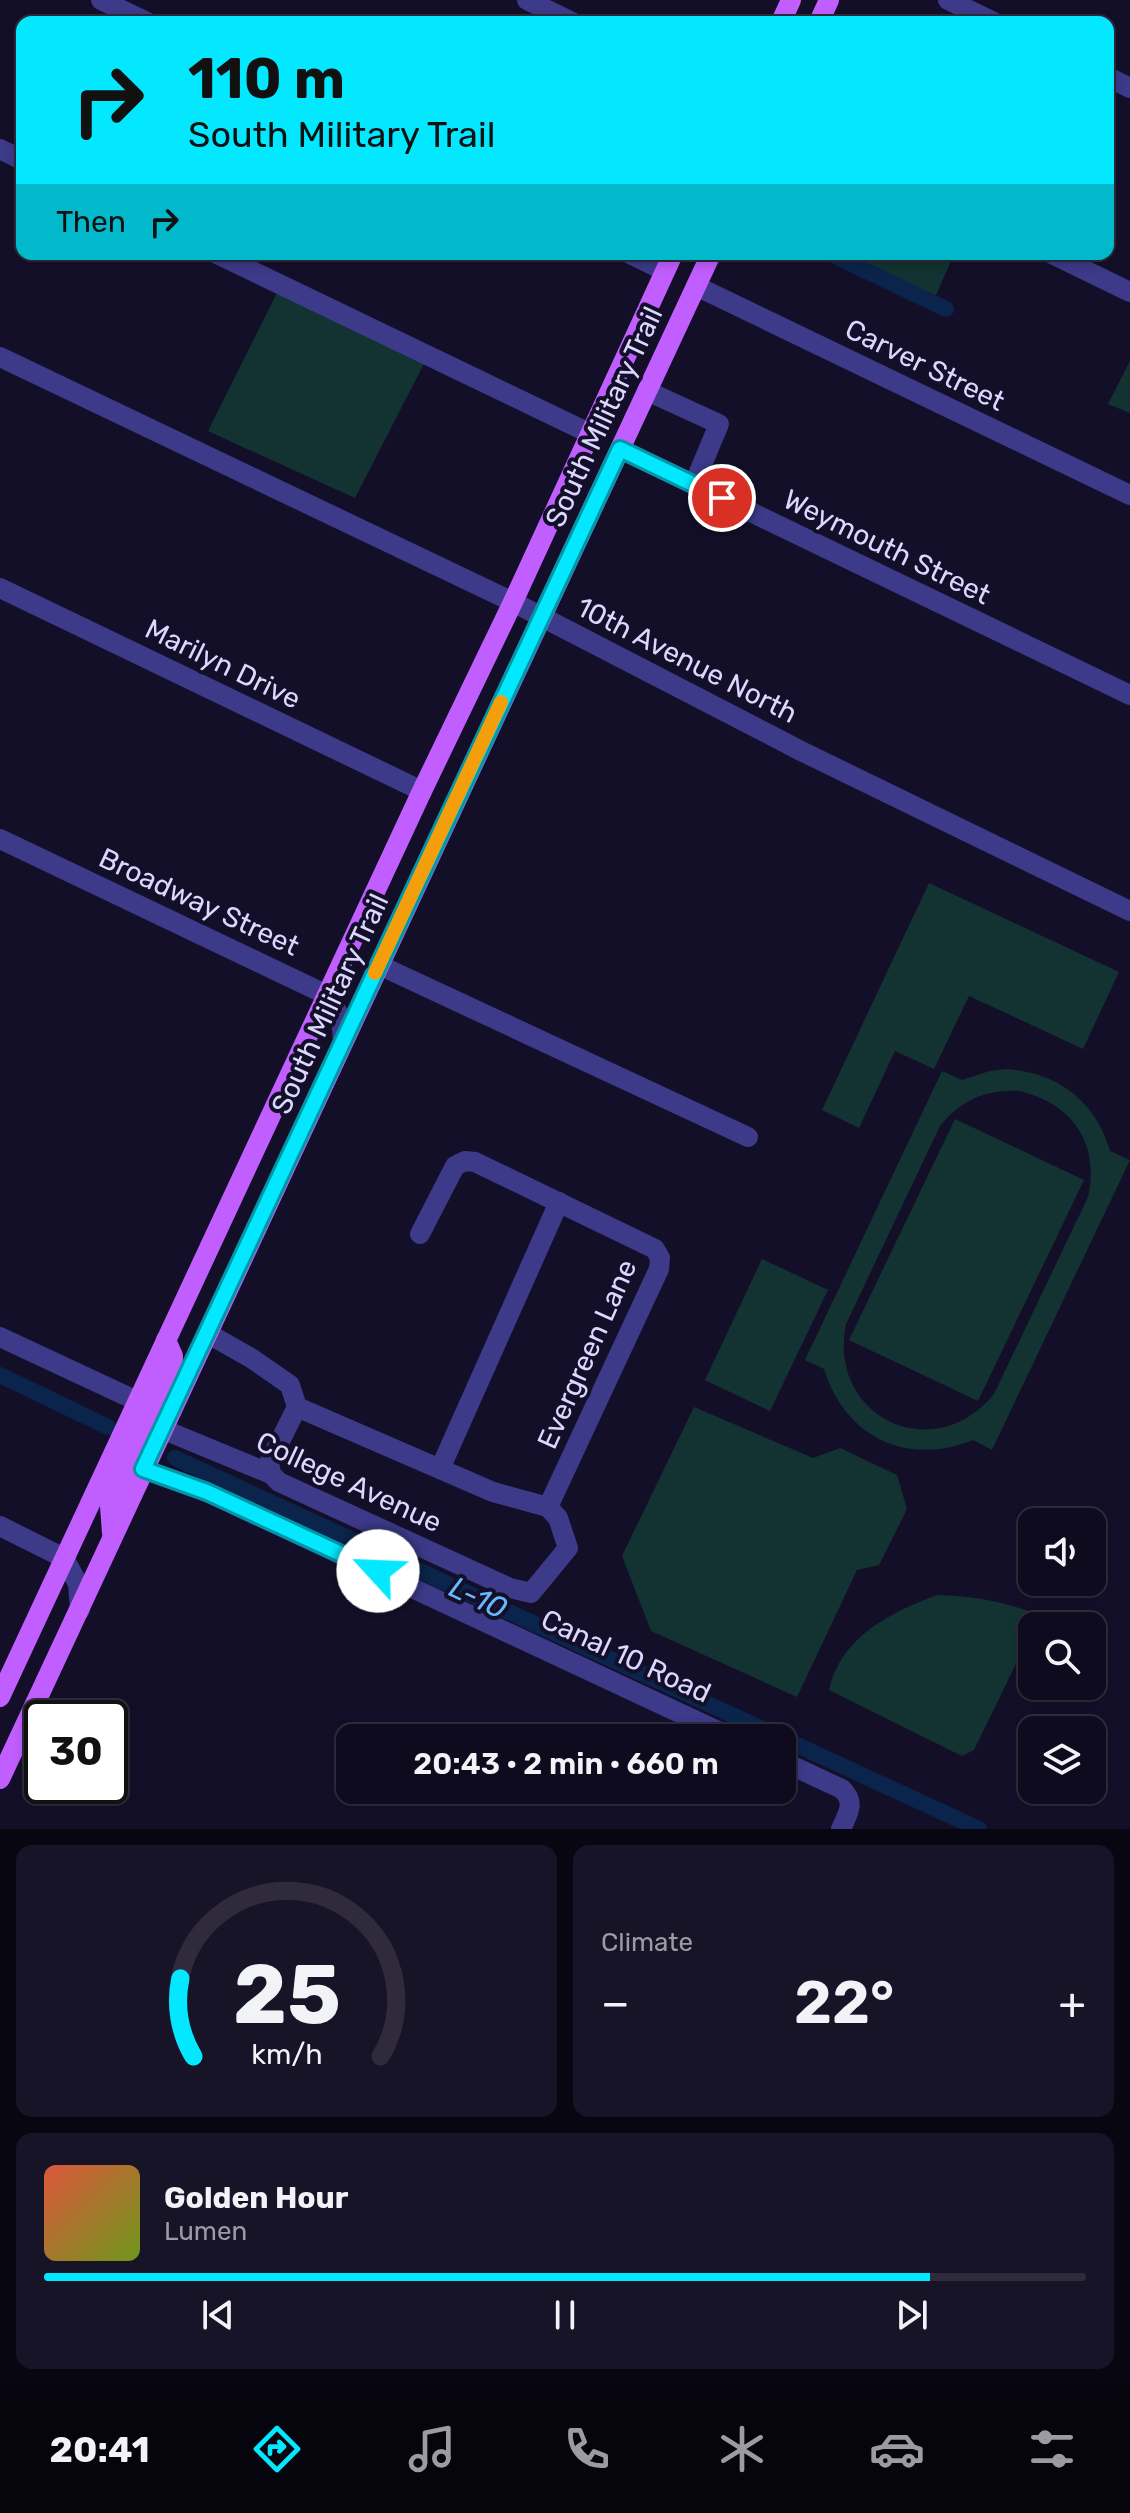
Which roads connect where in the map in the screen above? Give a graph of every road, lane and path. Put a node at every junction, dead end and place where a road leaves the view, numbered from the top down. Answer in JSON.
{"nodes":[{"id":1,"x":101,"y":0,"type":"edge"},
{"id":2,"x":527,"y":0,"type":"edge"},
{"id":3,"x":948,"y":0,"type":"edge"},
{"id":4,"x":134,"y":16,"type":"edge"},
{"id":5,"x":560,"y":16,"type":"edge"},
{"id":6,"x":981,"y":16,"type":"edge"},
{"id":7,"x":229,"y":260,"type":"edge"},
{"id":8,"x":708,"y":260,"type":"edge"},
{"id":9,"x":1064,"y":260,"type":"edge"},
{"id":10,"x":669,"y":262,"type":"edge"},
{"id":11,"x":696,"y":286,"type":"junction"},
{"id":12,"x":1130,"y":292,"type":"edge"},
{"id":13,"x":0,"y":357,"type":"edge"},
{"id":14,"x":647,"y":391,"type":"junction"},
{"id":15,"x":589,"y":433,"type":"junction"},
{"id":16,"x":620,"y":449,"type":"junction"},
{"id":17,"x":694,"y":484,"type":"junction"},
{"id":18,"x":1130,"y":495,"type":"edge"},
{"id":19,"x":0,"y":588,"type":"edge"},
{"id":20,"x":513,"y":602,"type":"junction"},
{"id":21,"x":541,"y":617,"type":"junction"},
{"id":22,"x":1130,"y":695,"type":"edge"},
{"id":23,"x":422,"y":791,"type":"junction"},
{"id":24,"x":0,"y":839,"type":"edge"},
{"id":25,"x":1130,"y":911,"type":"edge"},
{"id":26,"x":379,"y":965,"type":"junction"},
{"id":27,"x":327,"y":995,"type":"junction"},
{"id":28,"x":343,"y":1042,"type":"junction"},
{"id":29,"x":748,"y":1137,"type":"dead end"},
{"id":30,"x":559,"y":1202,"type":"junction"},
{"id":31,"x":420,"y":1234,"type":"dead end"},
{"id":32,"x":207,"y":1333,"type":"junction"},
{"id":33,"x":0,"y":1337,"type":"edge"},
{"id":34,"x":166,"y":1340,"type":"junction"},
{"id":35,"x":137,"y":1401,"type":"junction"},
{"id":36,"x":297,"y":1407,"type":"junction"},
{"id":37,"x":162,"y":1429,"type":"junction"},
{"id":38,"x":143,"y":1469,"type":"junction"},
{"id":39,"x":440,"y":1469,"type":"junction"},
{"id":40,"x":271,"y":1474,"type":"junction"},
{"id":41,"x":548,"y":1507,"type":"junction"},
{"id":42,"x":0,"y":1526,"type":"edge"},
{"id":43,"x":113,"y":1538,"type":"junction"},
{"id":44,"x":64,"y":1558,"type":"junction"},
{"id":45,"x":80,"y":1610,"type":"junction"},
{"id":46,"x":0,"y":1697,"type":"edge"},
{"id":47,"x":703,"y":1724,"type":"edge"},
{"id":48,"x":796,"y":1768,"type":"edge"},
{"id":49,"x":0,"y":1779,"type":"edge"},
{"id":50,"x":841,"y":1829,"type":"edge"}],
"edges":[{"from":1,"to":4,"type":"street"},
{"from":2,"to":5,"type":"street"},
{"from":3,"to":6,"type":"street"},
{"from":7,"to":15,"type":"street"},
{"from":8,"to":11,"type":"main road","name":"South Military Trail"},
{"from":9,"to":12,"type":"street"},
{"from":10,"to":15,"type":"main road","name":"South Military Trail"},
{"from":11,"to":14,"type":"main road","name":"South Military Trail"},
{"from":11,"to":18,"type":"street","name":"Carver Street"},
{"from":13,"to":20,"type":"street","name":"10th Avenue North"},
{"from":14,"to":16,"type":"main road","name":"South Military Trail"},
{"from":14,"to":17,"type":"street"},
{"from":15,"to":20,"type":"main road","name":"South Military Trail"},
{"from":16,"to":17,"type":"street","name":"Weymouth Street"},
{"from":16,"to":21,"type":"main road","name":"South Military Trail"},
{"from":17,"to":22,"type":"street","name":"Weymouth Street"},
{"from":19,"to":23,"type":"street","name":"Marilyn Drive"},
{"from":20,"to":21,"type":"street","name":"10th Avenue North"},
{"from":20,"to":23,"type":"main road","name":"South Military Trail"},
{"from":21,"to":25,"type":"street","name":"10th Avenue North"},
{"from":21,"to":26,"type":"main road","name":"South Military Trail"},
{"from":23,"to":27,"type":"main road","name":"South Military Trail"},
{"from":24,"to":27,"type":"street","name":"Broadway Street"},
{"from":26,"to":28,"type":"main road","name":"South Military Trail"},
{"from":26,"to":29,"type":"street"},
{"from":27,"to":28,"type":"street"},
{"from":27,"to":34,"type":"main road","name":"South Military Trail"},
{"from":28,"to":32,"type":"main road","name":"South Military Trail"},
{"from":30,"to":31,"type":"street","name":"Evergreen Lane"},
{"from":30,"to":39,"type":"street"},
{"from":30,"to":41,"type":"street","name":"Evergreen Lane"},
{"from":32,"to":36,"type":"street"},
{"from":32,"to":37,"type":"main road","name":"South Military Trail"},
{"from":33,"to":35,"type":"street"},
{"from":34,"to":35,"type":"main road","name":"South Military Trail"},
{"from":34,"to":43,"type":"main road"},
{"from":35,"to":44,"type":"main road","name":"South Military Trail"},
{"from":36,"to":39,"type":"street"},
{"from":36,"to":40,"type":"street"},
{"from":37,"to":38,"type":"main road","name":"South Military Trail"},
{"from":37,"to":40,"type":"street","name":"College Avenue"},
{"from":38,"to":43,"type":"main road","name":"South Military Trail"},
{"from":38,"to":47,"type":"street","name":"Canal 10 Road"},
{"from":39,"to":41,"type":"street"},
{"from":40,"to":41,"type":"street","name":"College Avenue"},
{"from":42,"to":44,"type":"street"},
{"from":43,"to":45,"type":"main road","name":"South Military Trail"},
{"from":44,"to":45,"type":"street"},
{"from":44,"to":46,"type":"main road","name":"South Military Trail"},
{"from":45,"to":49,"type":"main road","name":"South Military Trail"},
{"from":48,"to":50,"type":"street"}]}
